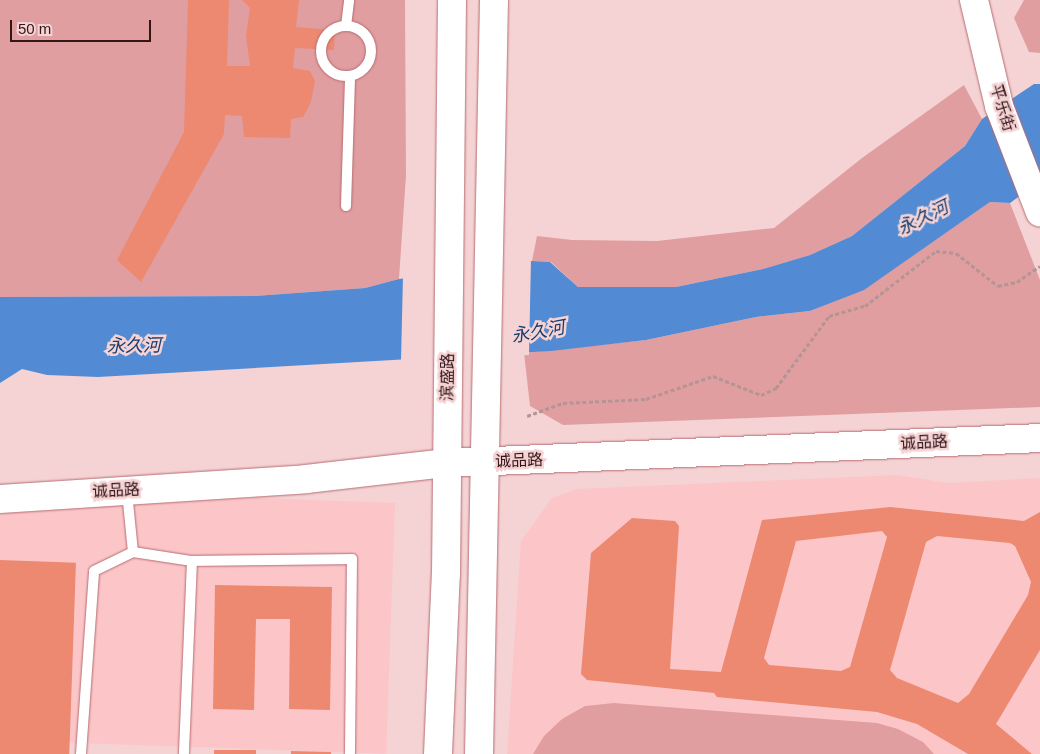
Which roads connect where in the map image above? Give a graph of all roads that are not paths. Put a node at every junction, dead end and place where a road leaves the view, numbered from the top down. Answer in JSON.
{"nodes":[{"id":1,"x":350,"y":0,"type":"edge"},
{"id":2,"x":452,"y":0,"type":"edge"},
{"id":3,"x":494,"y":0,"type":"edge"},
{"id":4,"x":974,"y":0,"type":"edge"},
{"id":5,"x":346,"y":26,"type":"junction"},
{"id":6,"x":350,"y":76,"type":"junction"},
{"id":7,"x":1036,"y":203,"type":"edge"},
{"id":8,"x":346,"y":206,"type":"dead end"},
{"id":9,"x":1040,"y":438,"type":"edge"},
{"id":10,"x":485,"y":462,"type":"junction"},
{"id":11,"x":446,"y":464,"type":"junction"},
{"id":12,"x":127,"y":491,"type":"junction"},
{"id":13,"x":0,"y":499,"type":"edge"},
{"id":14,"x":133,"y":552,"type":"junction"},
{"id":15,"x":192,"y":561,"type":"junction"},
{"id":16,"x":81,"y":754,"type":"edge"},
{"id":17,"x":184,"y":754,"type":"edge"},
{"id":18,"x":350,"y":754,"type":"edge"},
{"id":19,"x":438,"y":754,"type":"edge"},
{"id":20,"x":478,"y":754,"type":"edge"}],
"edges":[{"from":1,"to":5,"type":"lane"},
{"from":2,"to":11,"type":"main road","name":"滨盛路"},
{"from":3,"to":10,"type":"main road"},
{"from":4,"to":7,"type":"main road","name":"平乐街"},
{"from":5,"to":6,"type":"lane"},
{"from":5,"to":6,"type":"lane"},
{"from":6,"to":8,"type":"lane"},
{"from":9,"to":10,"type":"main road","name":"诚品路"},
{"from":10,"to":11,"type":"main road","name":"诚品路"},
{"from":10,"to":20,"type":"main road"},
{"from":11,"to":12,"type":"main road","name":"诚品路"},
{"from":11,"to":19,"type":"main road","name":"滨盛路"},
{"from":12,"to":13,"type":"main road","name":"诚品路"},
{"from":12,"to":14,"type":"lane"},
{"from":14,"to":15,"type":"lane"},
{"from":14,"to":16,"type":"lane"},
{"from":15,"to":17,"type":"lane"},
{"from":15,"to":18,"type":"lane"}]}
